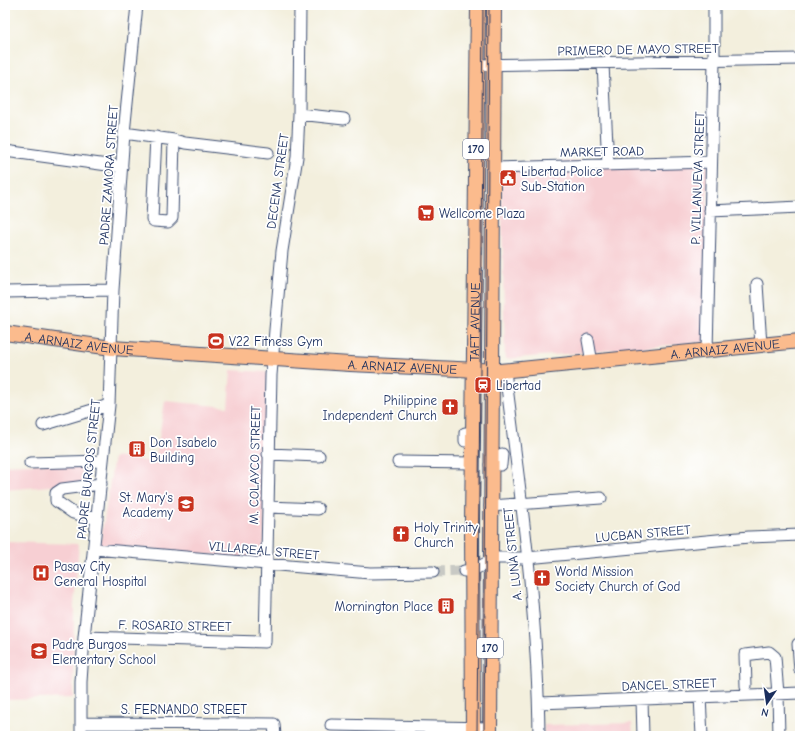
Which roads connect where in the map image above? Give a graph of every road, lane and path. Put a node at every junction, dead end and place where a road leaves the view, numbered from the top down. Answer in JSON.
{"nodes":[{"id":1,"x":137,"y":5,"type":"edge"},
{"id":2,"x":300,"y":5,"type":"edge"},
{"id":3,"x":478,"y":5,"type":"edge"},
{"id":4,"x":494,"y":5,"type":"edge"},
{"id":5,"x":714,"y":5,"type":"edge"},
{"id":6,"x":800,"y":59,"type":"edge"},
{"id":7,"x":714,"y":62,"type":"junction"},
{"id":8,"x":603,"y":64,"type":"junction"},
{"id":9,"x":477,"y":65,"type":"junction"},
{"id":10,"x":494,"y":65,"type":"junction"},
{"id":11,"x":299,"y":114,"type":"junction"},
{"id":12,"x":344,"y":119,"type":"dead end"},
{"id":13,"x":124,"y":133,"type":"junction"},
{"id":14,"x":156,"y":137,"type":"junction"},
{"id":15,"x":174,"y":140,"type":"junction"},
{"id":16,"x":5,"y":151,"type":"edge"},
{"id":17,"x":268,"y":153,"type":"dead end"},
{"id":18,"x":711,"y":162,"type":"junction"},
{"id":19,"x":608,"y":165,"type":"junction"},
{"id":20,"x":122,"y":167,"type":"junction"},
{"id":21,"x":493,"y":168,"type":"junction"},
{"id":22,"x":800,"y":207,"type":"edge"},
{"id":23,"x":710,"y":211,"type":"junction"},
{"id":24,"x":757,"y":284,"type":"dead end"},
{"id":25,"x":113,"y":290,"type":"junction"},
{"id":26,"x":5,"y":292,"type":"edge"},
{"id":27,"x":5,"y":333,"type":"edge"},
{"id":28,"x":588,"y":340,"type":"dead end"},
{"id":29,"x":800,"y":341,"type":"edge"},
{"id":30,"x":761,"y":345,"type":"junction"},
{"id":31,"x":112,"y":348,"type":"junction"},
{"id":32,"x":707,"y":351,"type":"junction"},
{"id":33,"x":272,"y":360,"type":"junction"},
{"id":34,"x":592,"y":363,"type":"junction"},
{"id":35,"x":474,"y":370,"type":"junction"},
{"id":36,"x":499,"y":370,"type":"junction"},
{"id":37,"x":109,"y":405,"type":"junction"},
{"id":38,"x":43,"y":425,"type":"dead end"},
{"id":39,"x":268,"y":454,"type":"junction"},
{"id":40,"x":502,"y":454,"type":"dead end"},
{"id":41,"x":319,"y":456,"type":"dead end"},
{"id":42,"x":103,"y":461,"type":"junction"},
{"id":43,"x":398,"y":462,"type":"dead end"},
{"id":44,"x":30,"y":463,"type":"dead end"},
{"id":45,"x":473,"y":463,"type":"junction"},
{"id":46,"x":490,"y":465,"type":"junction"},
{"id":47,"x":101,"y":484,"type":"junction"},
{"id":48,"x":601,"y":498,"type":"dead end"},
{"id":49,"x":521,"y":505,"type":"junction"},
{"id":50,"x":490,"y":506,"type":"junction"},
{"id":51,"x":268,"y":507,"type":"junction"},
{"id":52,"x":318,"y":508,"type":"dead end"},
{"id":53,"x":97,"y":519,"type":"junction"},
{"id":54,"x":800,"y":535,"type":"edge"},
{"id":55,"x":94,"y":549,"type":"junction"},
{"id":56,"x":527,"y":558,"type":"junction"},
{"id":57,"x":490,"y":561,"type":"junction"},
{"id":58,"x":267,"y":564,"type":"junction"},
{"id":59,"x":468,"y":571,"type":"junction"},
{"id":60,"x":433,"y":572,"type":"tunnel mouth"},
{"id":61,"x":84,"y":637,"type":"junction"},
{"id":62,"x":264,"y":642,"type":"joint"},
{"id":63,"x":798,"y":644,"type":"dead end"},
{"id":64,"x":800,"y":670,"type":"edge"},
{"id":65,"x":746,"y":686,"type":"dead end"},
{"id":66,"x":800,"y":693,"type":"edge"},
{"id":67,"x":778,"y":694,"type":"junction"},
{"id":68,"x":700,"y":697,"type":"junction"},
{"id":69,"x":642,"y":699,"type":"junction"},
{"id":70,"x":538,"y":703,"type":"junction"},
{"id":71,"x":81,"y":723,"type":"junction"},
{"id":72,"x":331,"y":725,"type":"dead end"},
{"id":73,"x":473,"y":732,"type":"edge"},
{"id":74,"x":490,"y":732,"type":"edge"},
{"id":75,"x":81,"y":736,"type":"edge"},
{"id":76,"x":275,"y":736,"type":"edge"},
{"id":77,"x":539,"y":736,"type":"edge"},
{"id":78,"x":643,"y":736,"type":"edge"},
{"id":79,"x":702,"y":736,"type":"edge"},
{"id":80,"x":779,"y":736,"type":"edge"}],
"edges":[{"from":1,"to":13,"type":"street","name":"PADRE ZAMORA STREET"},
{"from":2,"to":11,"type":"street","name":"DECENA STREET"},
{"from":3,"to":9,"type":"main road","name":"TAFT AVENUE","number":"170"},
{"from":4,"to":10,"type":"main road","name":"TAFT AVENUE","number":"170"},
{"from":5,"to":7,"type":"street","name":"P. VILLANUEVA STREET"},
{"from":6,"to":7,"type":"street","name":"PRIMERO DE MAYO STREET"},
{"from":7,"to":8,"type":"street","name":"PRIMERO DE MAYO STREET"},
{"from":7,"to":18,"type":"street","name":"P. VILLANUEVA STREET"},
{"from":8,"to":10,"type":"street","name":"PRIMERO DE MAYO STREET"},
{"from":8,"to":19,"type":"street"},
{"from":9,"to":10,"type":"street","name":"PRIMERO DE MAYO STREET"},
{"from":9,"to":35,"type":"main road","name":"TAFT AVENUE","number":"170"},
{"from":10,"to":21,"type":"main road","name":"TAFT AVENUE","number":"170"},
{"from":11,"to":12,"type":"street"},
{"from":11,"to":33,"type":"street","name":"DECENA STREET"},
{"from":13,"to":14,"type":"street"},
{"from":13,"to":20,"type":"street","name":"PADRE ZAMORA STREET"},
{"from":14,"to":15,"type":"street"},
{"from":14,"to":15,"type":"street"},
{"from":15,"to":17,"type":"street"},
{"from":16,"to":20,"type":"street"},
{"from":18,"to":19,"type":"street","name":"MARKET ROAD"},
{"from":18,"to":23,"type":"street","name":"P. VILLANUEVA STREET"},
{"from":19,"to":21,"type":"street","name":"MARKET ROAD"},
{"from":20,"to":25,"type":"street","name":"PADRE ZAMORA STREET"},
{"from":21,"to":36,"type":"main road","name":"TAFT AVENUE","number":"170"},
{"from":22,"to":23,"type":"street"},
{"from":23,"to":32,"type":"street","name":"P. VILLANUEVA STREET"},
{"from":24,"to":30,"type":"street"},
{"from":25,"to":26,"type":"street"},
{"from":25,"to":31,"type":"street","name":"PADRE ZAMORA STREET"},
{"from":27,"to":31,"type":"main road","name":"A. ARNAIZ AVENUE"},
{"from":28,"to":34,"type":"street"},
{"from":29,"to":30,"type":"main road","name":"A. ARNAIZ AVENUE"},
{"from":30,"to":32,"type":"main road","name":"A. ARNAIZ AVENUE"},
{"from":31,"to":33,"type":"main road","name":"A. ARNAIZ AVENUE"},
{"from":31,"to":37,"type":"street","name":"PADRE BURGOS STREET"},
{"from":32,"to":34,"type":"main road","name":"A. ARNAIZ AVENUE"},
{"from":33,"to":35,"type":"main road","name":"A. ARNAIZ AVENUE"},
{"from":33,"to":39,"type":"street","name":"M. COLAYCO STREET"},
{"from":34,"to":36,"type":"main road","name":"A. ARNAIZ AVENUE"},
{"from":35,"to":36,"type":"main road","name":"A. ARNAIZ AVENUE"},
{"from":35,"to":45,"type":"main road","name":"TAFT AVENUE","number":"170"},
{"from":36,"to":46,"type":"main road","name":"TAFT AVENUE","number":"170"},
{"from":36,"to":49,"type":"street","name":"A. LUNA STREET"},
{"from":37,"to":38,"type":"street"},
{"from":37,"to":42,"type":"street","name":"PADRE BURGOS STREET"},
{"from":39,"to":41,"type":"street"},
{"from":39,"to":51,"type":"street","name":"M. COLAYCO STREET"},
{"from":40,"to":46,"type":"street"},
{"from":42,"to":44,"type":"street"},
{"from":42,"to":47,"type":"street","name":"PADRE BURGOS STREET"},
{"from":43,"to":45,"type":"street"},
{"from":45,"to":59,"type":"main road","name":"TAFT AVENUE","number":"170"},
{"from":46,"to":50,"type":"main road","name":"TAFT AVENUE","number":"170"},
{"from":47,"to":53,"type":"street","name":"PADRE BURGOS STREET"},
{"from":47,"to":53,"type":"street"},
{"from":48,"to":49,"type":"street"},
{"from":49,"to":50,"type":"street"},
{"from":49,"to":56,"type":"street","name":"A. LUNA STREET"},
{"from":50,"to":57,"type":"main road","name":"TAFT AVENUE","number":"170"},
{"from":51,"to":52,"type":"street"},
{"from":51,"to":58,"type":"street","name":"M. COLAYCO STREET"},
{"from":53,"to":55,"type":"street","name":"PADRE BURGOS STREET"},
{"from":54,"to":56,"type":"street","name":"LUCBAN STREET"},
{"from":55,"to":58,"type":"street","name":"VILLAREAL STREET"},
{"from":55,"to":61,"type":"street","name":"PADRE BURGOS STREET"},
{"from":56,"to":57,"type":"street","name":"LUCBAN STREET"},
{"from":56,"to":70,"type":"street","name":"A. LUNA STREET"},
{"from":57,"to":59,"type":"street"},
{"from":57,"to":74,"type":"main road","name":"TAFT AVENUE","number":"170"},
{"from":58,"to":60,"type":"street","name":"VILLAREAL STREET"},
{"from":58,"to":62,"type":"street","name":"M. COLAYCO STREET"},
{"from":59,"to":73,"type":"main road","name":"TAFT AVENUE","number":"170"},
{"from":61,"to":62,"type":"street","name":"F. ROSARIO STREET"},
{"from":61,"to":71,"type":"street","name":"PADRE BURGOS STREET"},
{"from":63,"to":64,"type":"street"},
{"from":65,"to":67,"type":"street"},
{"from":66,"to":67,"type":"street","name":"DANCEL STREET"},
{"from":67,"to":68,"type":"street","name":"DANCEL STREET"},
{"from":67,"to":80,"type":"street"},
{"from":68,"to":69,"type":"street","name":"DANCEL STREET"},
{"from":68,"to":79,"type":"street"},
{"from":69,"to":70,"type":"street","name":"DANCEL STREET"},
{"from":69,"to":78,"type":"street"},
{"from":70,"to":77,"type":"street","name":"A. LUNA STREET"},
{"from":71,"to":75,"type":"street","name":"PADRE BURGOS STREET"},
{"from":71,"to":76,"type":"street","name":"S. FERNANDO STREET"},
{"from":72,"to":73,"type":"street"},
{"from":73,"to":74,"type":"street"}]}
